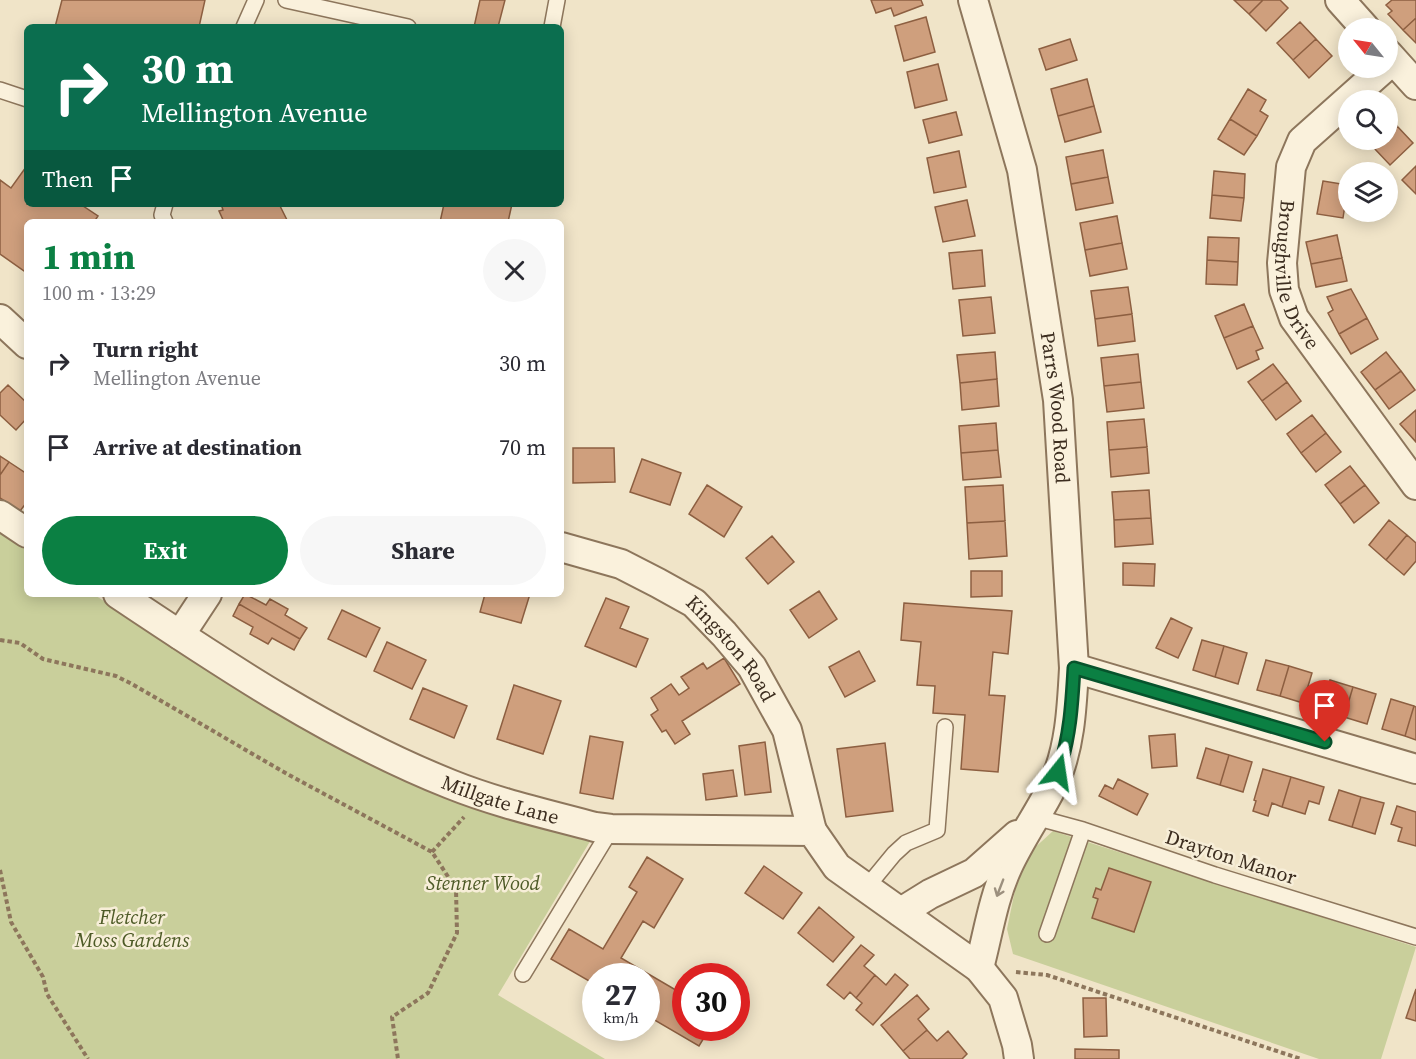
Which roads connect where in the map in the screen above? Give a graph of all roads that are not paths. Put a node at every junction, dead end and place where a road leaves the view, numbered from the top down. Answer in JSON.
{"nodes":[{"id":1,"x":256,"y":0,"type":"edge"},
{"id":2,"x":286,"y":0,"type":"edge"},
{"id":3,"x":556,"y":0,"type":"edge"},
{"id":4,"x":973,"y":0,"type":"edge"},
{"id":5,"x":1340,"y":0,"type":"edge"},
{"id":6,"x":1356,"y":18,"type":"edge"},
{"id":7,"x":244,"y":24,"type":"edge"},
{"id":8,"x":394,"y":24,"type":"edge"},
{"id":9,"x":552,"y":24,"type":"edge"},
{"id":10,"x":1398,"y":70,"type":"edge"},
{"id":11,"x":1371,"y":78,"type":"edge"},
{"id":12,"x":1416,"y":85,"type":"edge"},
{"id":13,"x":0,"y":90,"type":"edge"},
{"id":14,"x":24,"y":98,"type":"edge"},
{"id":15,"x":0,"y":319,"type":"edge"},
{"id":16,"x":24,"y":341,"type":"edge"},
{"id":17,"x":1416,"y":485,"type":"edge"},
{"id":18,"x":0,"y":515,"type":"edge"},
{"id":19,"x":24,"y":531,"type":"edge"},
{"id":20,"x":564,"y":548,"type":"edge"},
{"id":21,"x":123,"y":597,"type":"edge"},
{"id":22,"x":205,"y":597,"type":"edge"},
{"id":23,"x":180,"y":635,"type":"junction"},
{"id":24,"x":1074,"y":668,"type":"junction"},
{"id":25,"x":945,"y":727,"type":"dead end"},
{"id":26,"x":1416,"y":769,"type":"edge"},
{"id":27,"x":1035,"y":817,"type":"junction"},
{"id":28,"x":611,"y":829,"type":"junction"},
{"id":29,"x":1083,"y":830,"type":"junction"},
{"id":30,"x":812,"y":831,"type":"junction"},
{"id":31,"x":866,"y":888,"type":"junction"},
{"id":32,"x":901,"y":912,"type":"junction"},
{"id":33,"x":1047,"y":934,"type":"dead end"},
{"id":34,"x":1415,"y":937,"type":"edge"},
{"id":35,"x":979,"y":968,"type":"junction"},
{"id":36,"x":523,"y":974,"type":"dead end"},
{"id":37,"x":1019,"y":1059,"type":"edge"}],
"edges":[{"from":1,"to":7,"type":"lane"},
{"from":2,"to":8,"type":"lane"},
{"from":3,"to":9,"type":"lane"},
{"from":4,"to":24,"type":"street","name":"Parrs Wood Road"},
{"from":5,"to":6,"type":"street"},
{"from":10,"to":12,"type":"street"},
{"from":11,"to":17,"type":"street","name":"Broughville Drive"},
{"from":13,"to":14,"type":"lane"},
{"from":15,"to":16,"type":"street"},
{"from":18,"to":19,"type":"street"},
{"from":20,"to":30,"type":"street","name":"Kingston Road"},
{"from":21,"to":23,"type":"street","name":"Millgate Lane"},
{"from":22,"to":23,"type":"street"},
{"from":23,"to":28,"type":"street","name":"Millgate Lane"},
{"from":24,"to":26,"type":"street"},
{"from":24,"to":27,"type":"street","name":"Parrs Wood Road"},
{"from":25,"to":31,"type":"lane"},
{"from":27,"to":29,"type":"lane","name":"Drayton Manor"},
{"from":27,"to":32,"type":"street","name":"Parrs Wood Road"},
{"from":27,"to":35,"type":"street","name":"Parrs Wood Road","one_way":true},
{"from":28,"to":30,"type":"street","name":"Millgate Lane"},
{"from":28,"to":36,"type":"lane"},
{"from":29,"to":33,"type":"lane"},
{"from":29,"to":34,"type":"lane","name":"Drayton Manor"},
{"from":30,"to":31,"type":"street"},
{"from":31,"to":32,"type":"street"},
{"from":32,"to":35,"type":"street"},
{"from":35,"to":37,"type":"street"}]}
